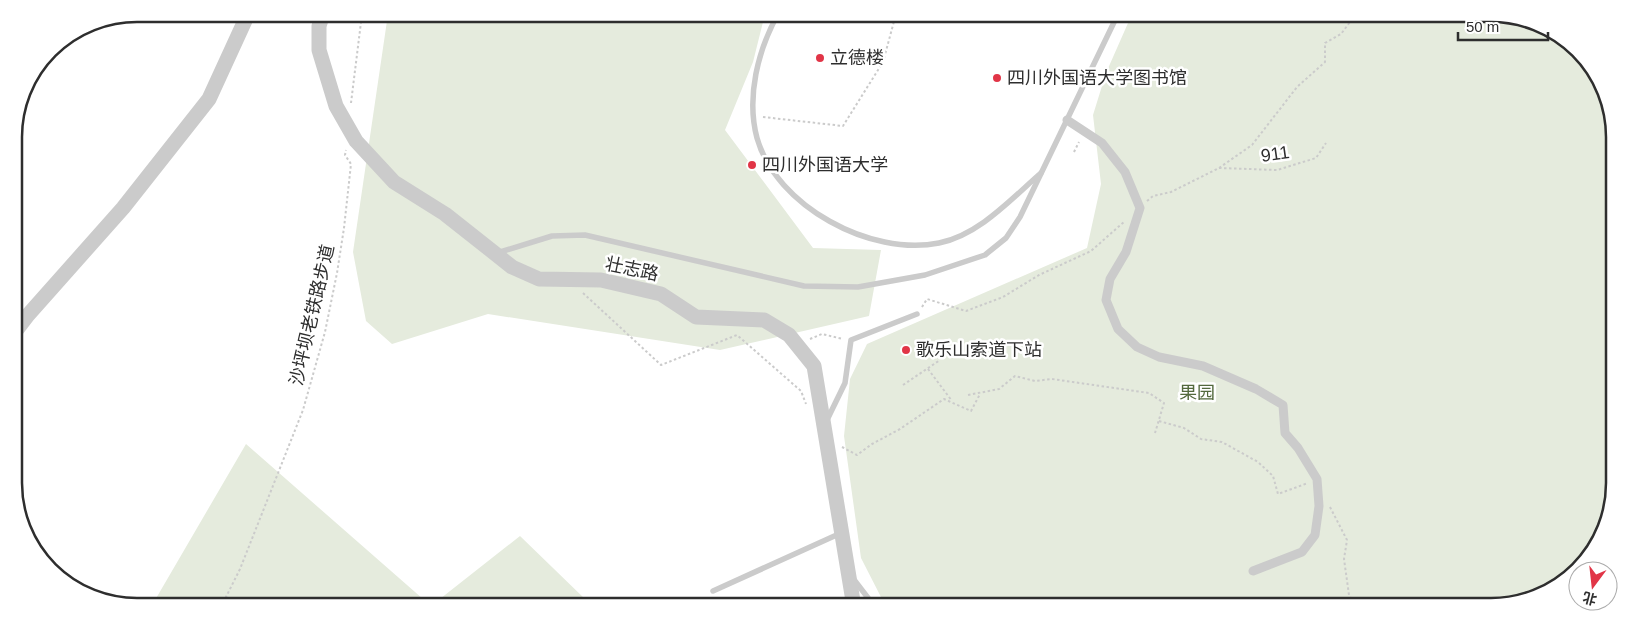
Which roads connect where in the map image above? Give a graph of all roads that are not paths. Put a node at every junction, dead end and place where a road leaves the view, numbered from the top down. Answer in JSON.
{"nodes":[{"id":1,"x":244,"y":22,"type":"edge"},
{"id":2,"x":320,"y":22,"type":"edge"},
{"id":3,"x":775,"y":22,"type":"edge"},
{"id":4,"x":1114,"y":22,"type":"edge"},
{"id":5,"x":1067,"y":120,"type":"junction"},
{"id":6,"x":1043,"y":171,"type":"junction"},
{"id":7,"x":495,"y":254,"type":"junction"},
{"id":8,"x":917,"y":314,"type":"road end"},
{"id":9,"x":22,"y":322,"type":"edge"},
{"id":10,"x":824,"y":426,"type":"junction"},
{"id":11,"x":841,"y":533,"type":"junction"},
{"id":12,"x":1253,"y":571,"type":"dead end"},
{"id":13,"x":848,"y":572,"type":"junction"},
{"id":14,"x":714,"y":591,"type":"dead end"},
{"id":15,"x":852,"y":598,"type":"edge"},
{"id":16,"x":868,"y":598,"type":"edge"}],
"edges":[{"from":1,"to":9,"type":"street"},
{"from":2,"to":7,"type":"street","name":"壮志路"},
{"from":3,"to":6,"type":"lane"},
{"from":4,"to":5,"type":"lane"},
{"from":5,"to":6,"type":"lane"},
{"from":5,"to":12,"type":"street"},
{"from":6,"to":7,"type":"lane"},
{"from":7,"to":10,"type":"street","name":"壮志路"},
{"from":8,"to":10,"type":"lane"},
{"from":10,"to":11,"type":"street","name":"壮志路"},
{"from":11,"to":13,"type":"street","name":"壮志路"},
{"from":11,"to":14,"type":"lane"},
{"from":13,"to":15,"type":"street","name":"壮志路"},
{"from":13,"to":16,"type":"lane"}]}
